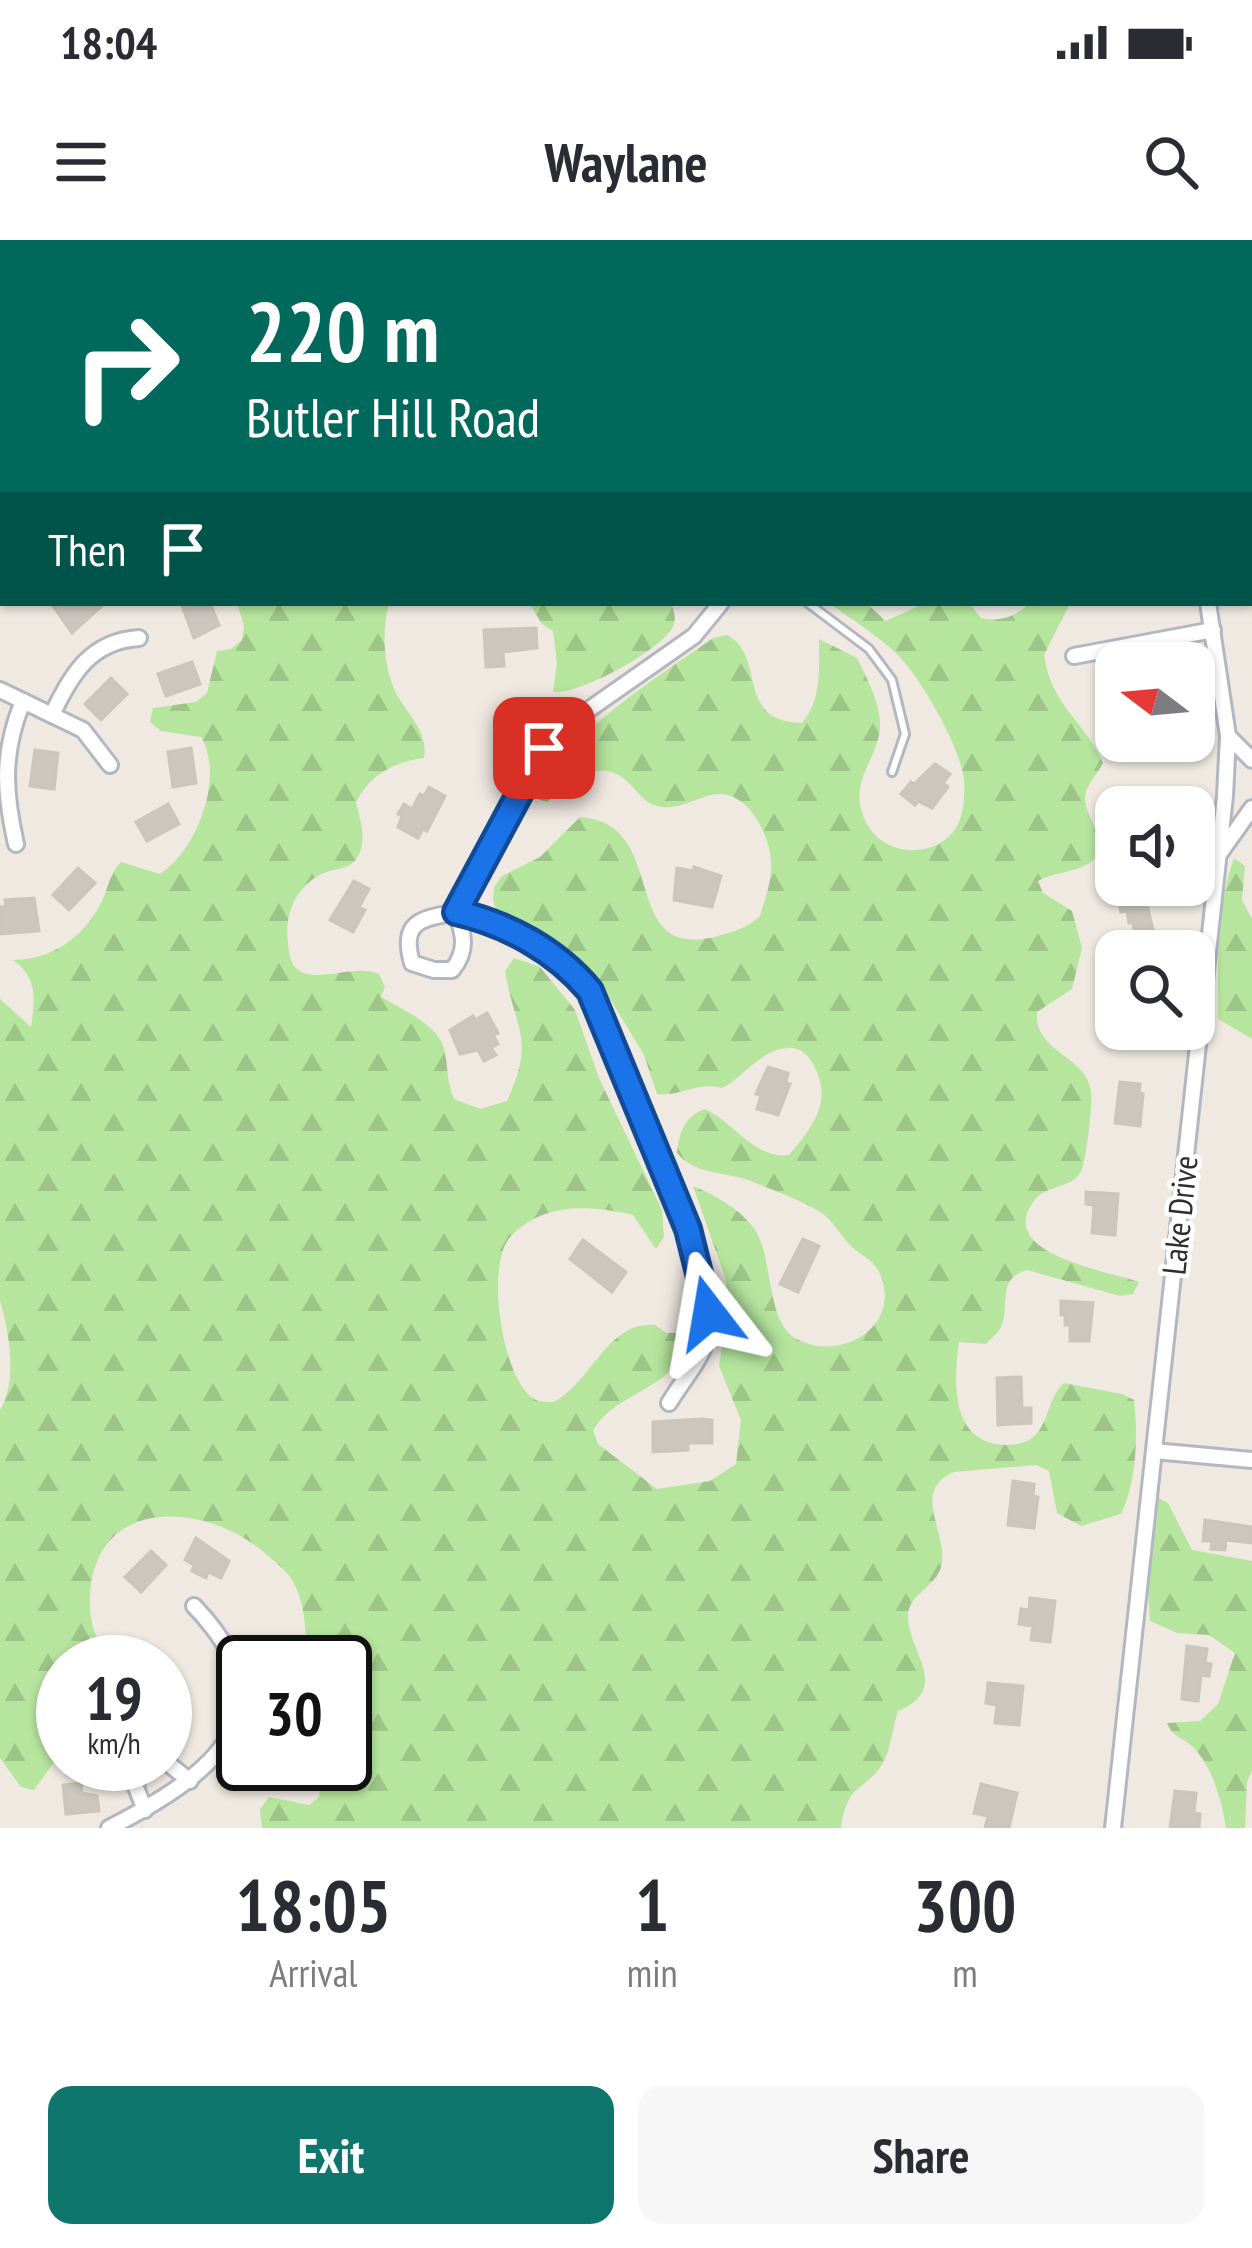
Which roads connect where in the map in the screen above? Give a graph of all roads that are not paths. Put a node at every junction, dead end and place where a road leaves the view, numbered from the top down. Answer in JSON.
{"nodes":[{"id":1,"x":719,"y":606,"type":"edge"},
{"id":2,"x":812,"y":606,"type":"edge"},
{"id":3,"x":1209,"y":606,"type":"edge"},
{"id":4,"x":1213,"y":630,"type":"junction"},
{"id":5,"x":139,"y":638,"type":"dead end"},
{"id":6,"x":1074,"y":656,"type":"dead end"},
{"id":7,"x":0,"y":690,"type":"edge"},
{"id":8,"x":22,"y":701,"type":"junction"},
{"id":9,"x":52,"y":715,"type":"junction"},
{"id":10,"x":1228,"y":736,"type":"junction"},
{"id":11,"x":1252,"y":760,"type":"edge"},
{"id":12,"x":110,"y":765,"type":"dead end"},
{"id":13,"x":892,"y":772,"type":"dead end"},
{"id":14,"x":1252,"y":808,"type":"edge"},
{"id":15,"x":16,"y":844,"type":"dead end"},
{"id":16,"x":1217,"y":857,"type":"junction"},
{"id":17,"x":456,"y":912,"type":"junction"},
{"id":18,"x":668,"y":1403,"type":"dead end"},
{"id":19,"x":1154,"y":1451,"type":"junction"},
{"id":20,"x":1252,"y":1460,"type":"edge"},
{"id":21,"x":194,"y":1606,"type":"dead end"},
{"id":22,"x":192,"y":1778,"type":"edge"},
{"id":23,"x":137,"y":1791,"type":"edge"},
{"id":24,"x":174,"y":1791,"type":"edge"},
{"id":25,"x":145,"y":1810,"type":"junction"},
{"id":26,"x":109,"y":1828,"type":"edge"},
{"id":27,"x":1113,"y":1828,"type":"edge"}],
"edges":[{"from":1,"to":17,"type":"street"},
{"from":2,"to":13,"type":"lane"},
{"from":3,"to":4,"type":"street","name":"Lake Drive"},
{"from":4,"to":6,"type":"street"},
{"from":4,"to":10,"type":"street","name":"Lake Drive"},
{"from":5,"to":9,"type":"street"},
{"from":7,"to":8,"type":"street"},
{"from":8,"to":9,"type":"street"},
{"from":8,"to":15,"type":"street"},
{"from":9,"to":12,"type":"street"},
{"from":10,"to":11,"type":"street"},
{"from":10,"to":16,"type":"street","name":"Lake Drive"},
{"from":14,"to":16,"type":"street"},
{"from":16,"to":19,"type":"street","name":"Lake Drive"},
{"from":17,"to":17,"type":"street"},
{"from":17,"to":18,"type":"street"},
{"from":19,"to":20,"type":"street"},
{"from":19,"to":27,"type":"street","name":"Lake Drive"},
{"from":21,"to":22,"type":"street"},
{"from":23,"to":25,"type":"street"},
{"from":24,"to":25,"type":"street"},
{"from":25,"to":26,"type":"street"}]}
